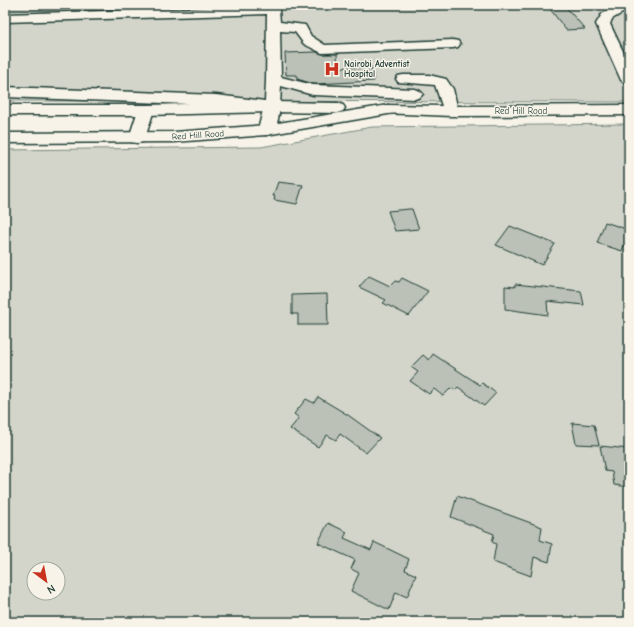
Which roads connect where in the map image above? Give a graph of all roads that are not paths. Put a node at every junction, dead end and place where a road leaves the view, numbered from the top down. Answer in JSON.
{"nodes":[{"id":1,"x":626,"y":5,"type":"edge"},
{"id":2,"x":273,"y":7,"type":"edge"},
{"id":3,"x":5,"y":18,"type":"edge"},
{"id":4,"x":273,"y":26,"type":"junction"},
{"id":5,"x":453,"y":44,"type":"dead end"},
{"id":6,"x":403,"y":79,"type":"dead end"},
{"id":7,"x":629,"y":80,"type":"edge"},
{"id":8,"x":274,"y":81,"type":"junction"},
{"id":9,"x":5,"y":92,"type":"edge"},
{"id":10,"x":416,"y":94,"type":"dead end"},
{"id":11,"x":272,"y":107,"type":"junction"},
{"id":12,"x":5,"y":110,"type":"edge"},
{"id":13,"x":146,"y":110,"type":"junction"},
{"id":14,"x":388,"y":110,"type":"junction"},
{"id":15,"x":629,"y":110,"type":"edge"},
{"id":16,"x":451,"y":111,"type":"junction"},
{"id":17,"x":266,"y":130,"type":"junction"},
{"id":18,"x":5,"y":138,"type":"edge"},
{"id":19,"x":137,"y":138,"type":"junction"}],
"edges":[{"from":1,"to":7,"type":"street"},
{"from":2,"to":3,"type":"street"},
{"from":2,"to":4,"type":"street"},
{"from":4,"to":5,"type":"street"},
{"from":4,"to":8,"type":"street"},
{"from":6,"to":16,"type":"street"},
{"from":8,"to":10,"type":"street"},
{"from":8,"to":11,"type":"street"},
{"from":9,"to":11,"type":"street"},
{"from":11,"to":13,"type":"street","name":"Red Hill Road"},
{"from":11,"to":14,"type":"street","name":"Red Hill Road"},
{"from":11,"to":17,"type":"street"},
{"from":12,"to":13,"type":"street","name":"Red Hill Road"},
{"from":13,"to":19,"type":"street"},
{"from":14,"to":16,"type":"street","name":"Red Hill Road"},
{"from":14,"to":17,"type":"street","name":"Red Hill Road"},
{"from":15,"to":16,"type":"street","name":"Red Hill Road"},
{"from":17,"to":19,"type":"street","name":"Red Hill Road"},
{"from":18,"to":19,"type":"street","name":"Red Hill Road"}]}
